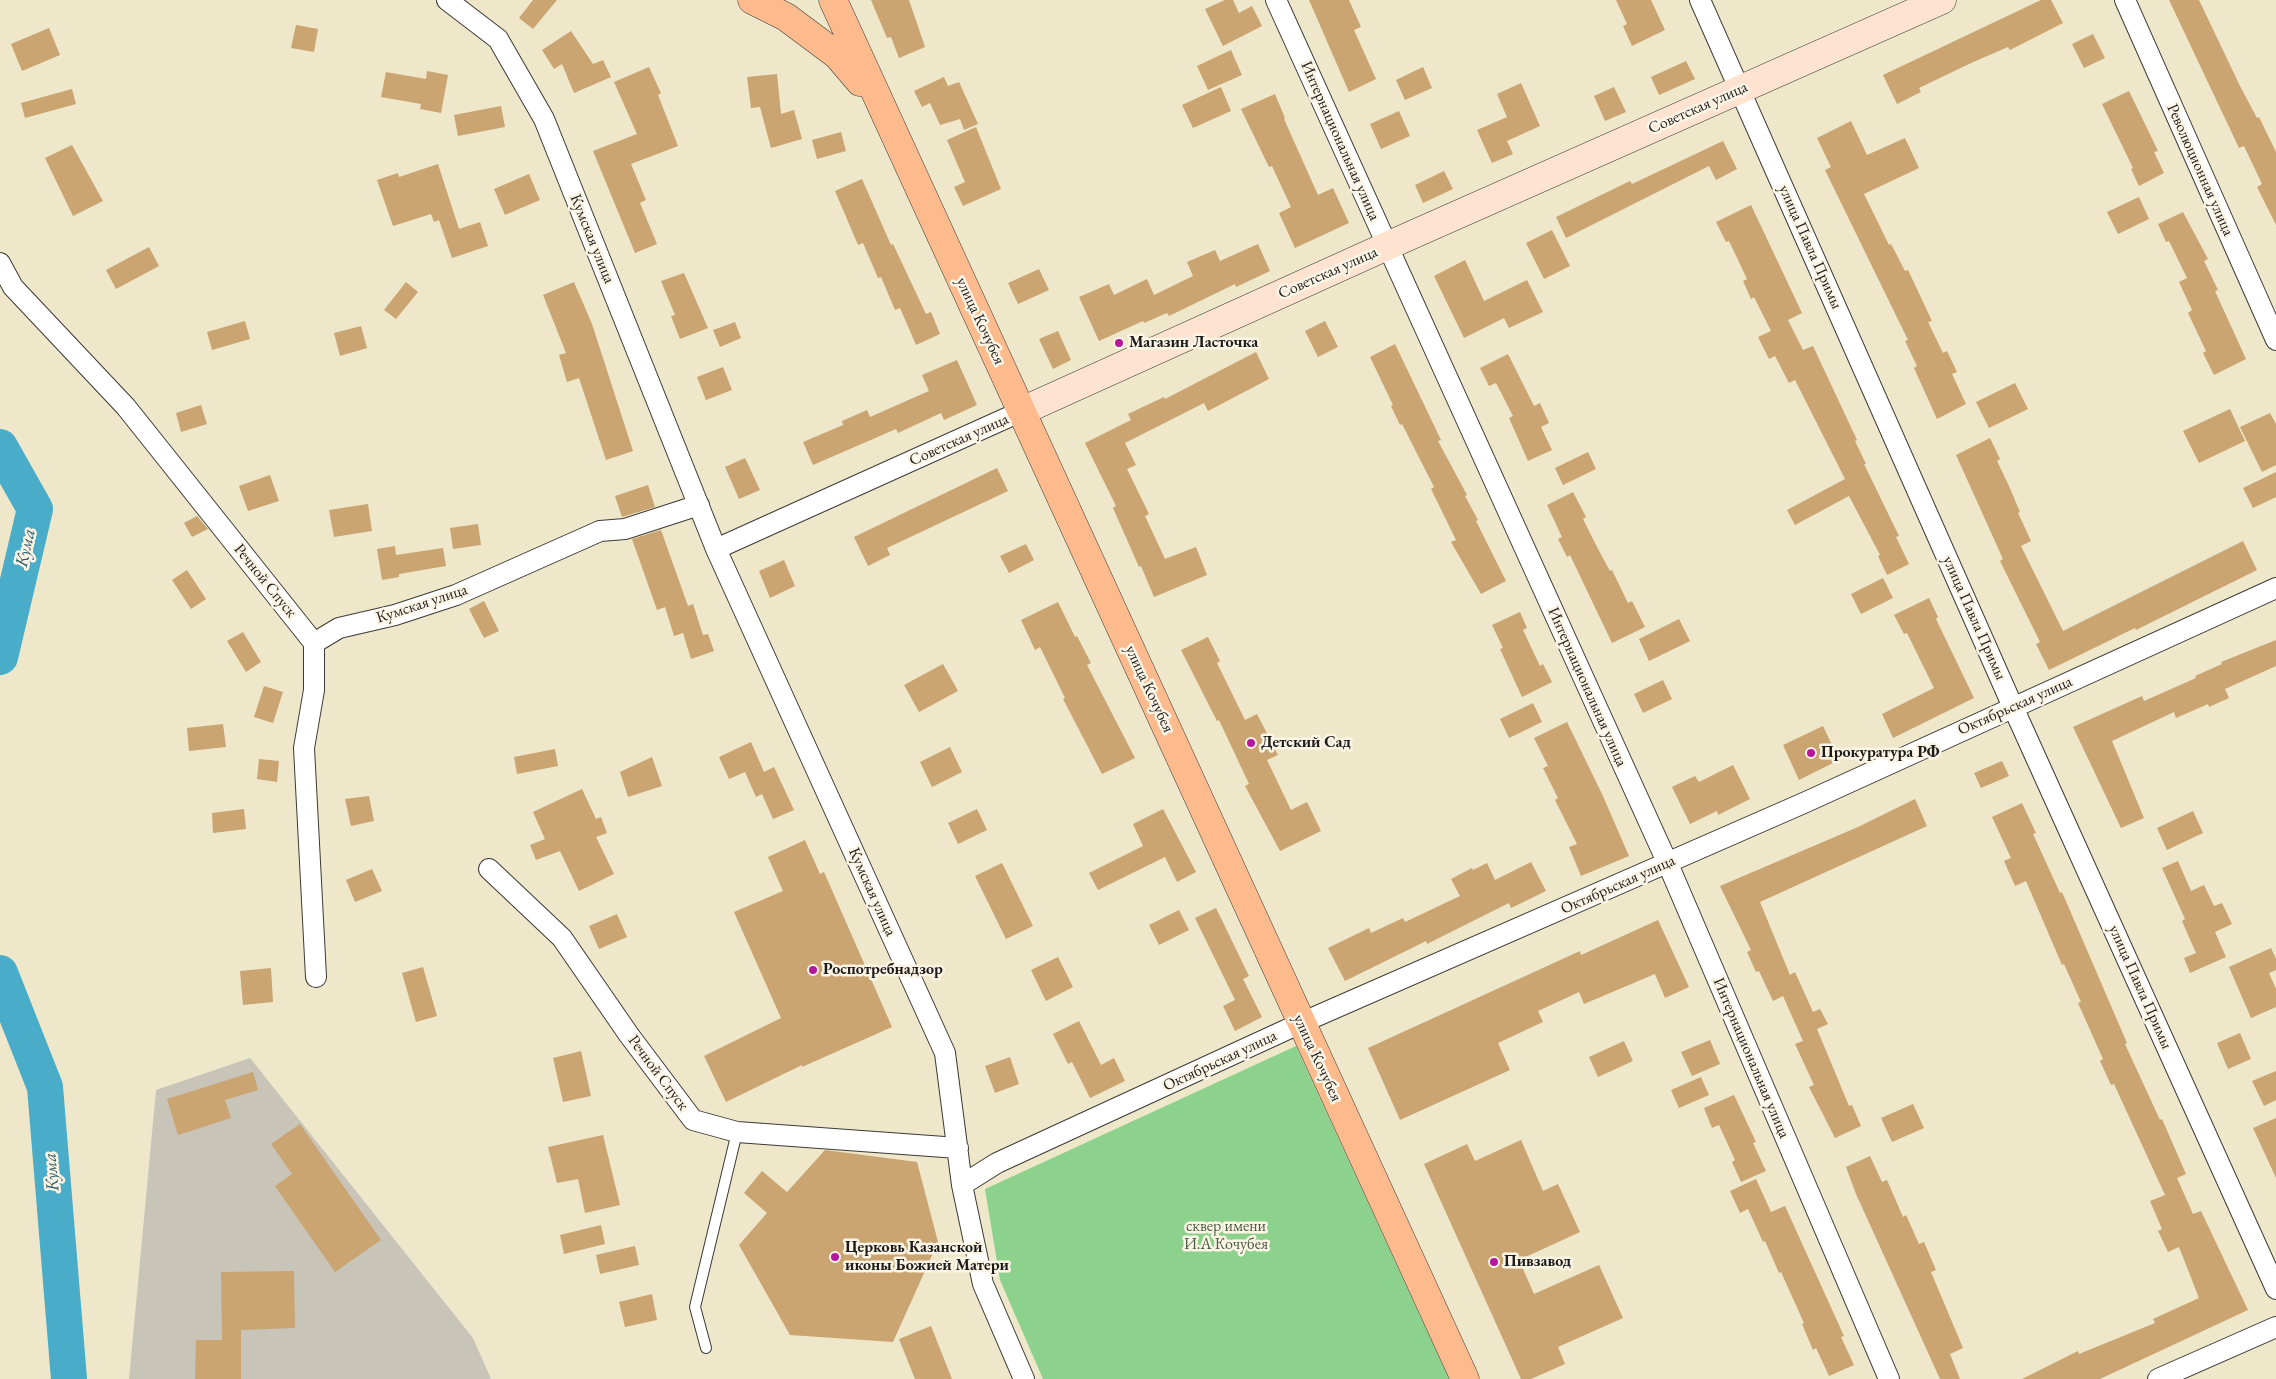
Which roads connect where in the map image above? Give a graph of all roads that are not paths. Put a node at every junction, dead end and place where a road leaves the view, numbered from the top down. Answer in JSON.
{"nodes":[{"id":1,"x":447,"y":0,"type":"edge"},
{"id":2,"x":752,"y":0,"type":"edge"},
{"id":3,"x":833,"y":0,"type":"edge"},
{"id":4,"x":1276,"y":0,"type":"edge"},
{"id":5,"x":1700,"y":0,"type":"edge"},
{"id":6,"x":1942,"y":0,"type":"edge"},
{"id":7,"x":2125,"y":0,"type":"edge"},
{"id":8,"x":789,"y":9,"type":"edge"},
{"id":9,"x":1740,"y":89,"type":"junction"},
{"id":10,"x":883,"y":111,"type":"junction"},
{"id":11,"x":1387,"y":246,"type":"junction"},
{"id":12,"x":0,"y":263,"type":"edge"},
{"id":13,"x":2276,"y":340,"type":"edge"},
{"id":14,"x":1022,"y":412,"type":"junction"},
{"id":15,"x":699,"y":505,"type":"junction"},
{"id":16,"x":716,"y":549,"type":"junction"},
{"id":17,"x":2276,"y":588,"type":"edge"},
{"id":18,"x":314,"y":643,"type":"junction"},
{"id":19,"x":2013,"y":707,"type":"junction"},
{"id":20,"x":1668,"y":864,"type":"junction"},
{"id":21,"x":489,"y":869,"type":"dead end"},
{"id":22,"x":316,"y":977,"type":"dead end"},
{"id":23,"x":1301,"y":1024,"type":"junction"},
{"id":24,"x":737,"y":1132,"type":"junction"},
{"id":25,"x":958,"y":1148,"type":"junction"},
{"id":26,"x":962,"y":1185,"type":"junction"},
{"id":27,"x":2276,"y":1289,"type":"edge"},
{"id":28,"x":2276,"y":1327,"type":"edge"},
{"id":29,"x":706,"y":1348,"type":"dead end"},
{"id":30,"x":1024,"y":1379,"type":"edge"},
{"id":31,"x":1464,"y":1379,"type":"edge"},
{"id":32,"x":1889,"y":1379,"type":"edge"},
{"id":33,"x":2158,"y":1379,"type":"edge"}],
"edges":[{"from":1,"to":15,"type":"street","name":"Кумская улица"},
{"from":2,"to":8,"type":"main road"},
{"from":3,"to":10,"type":"main road","name":"улица Кочубея"},
{"from":4,"to":11,"type":"street","name":"Интернациональная улица"},
{"from":5,"to":9,"type":"street","name":"улица Павла Примы"},
{"from":6,"to":9,"type":"street","name":"Советская улица"},
{"from":7,"to":13,"type":"street","name":"Революционная улица"},
{"from":8,"to":10,"type":"main road"},
{"from":9,"to":11,"type":"street","name":"Советская улица"},
{"from":9,"to":19,"type":"street","name":"улица Павла Примы"},
{"from":10,"to":14,"type":"main road","name":"улица Кочубея"},
{"from":11,"to":14,"type":"street","name":"Советская улица"},
{"from":11,"to":20,"type":"street","name":"Интернациональная улица"},
{"from":12,"to":18,"type":"street","name":"Речной Спуск"},
{"from":14,"to":16,"type":"street","name":"Советская улица"},
{"from":14,"to":23,"type":"main road","name":"улица Кочубея"},
{"from":15,"to":16,"type":"street","name":"Кумская улица"},
{"from":15,"to":18,"type":"street","name":"Кумская улица"},
{"from":16,"to":25,"type":"street","name":"Кумская улица"},
{"from":17,"to":19,"type":"street","name":"Октябрьская улица"},
{"from":18,"to":22,"type":"street"},
{"from":19,"to":20,"type":"street","name":"Октябрьская улица"},
{"from":19,"to":27,"type":"street","name":"улица Павла Примы"},
{"from":20,"to":23,"type":"street","name":"Октябрьская улица"},
{"from":20,"to":32,"type":"street","name":"Интернациональная улица"},
{"from":21,"to":24,"type":"street","name":"Речной Спуск"},
{"from":23,"to":26,"type":"street","name":"Октябрьская улица"},
{"from":23,"to":31,"type":"main road","name":"улица Кочубея"},
{"from":24,"to":25,"type":"street","name":"Речной Спуск"},
{"from":24,"to":29,"type":"lane"},
{"from":25,"to":26,"type":"street","name":"Кумская улица"},
{"from":26,"to":30,"type":"street","name":"Кумская улица"},
{"from":28,"to":33,"type":"street"}]}
